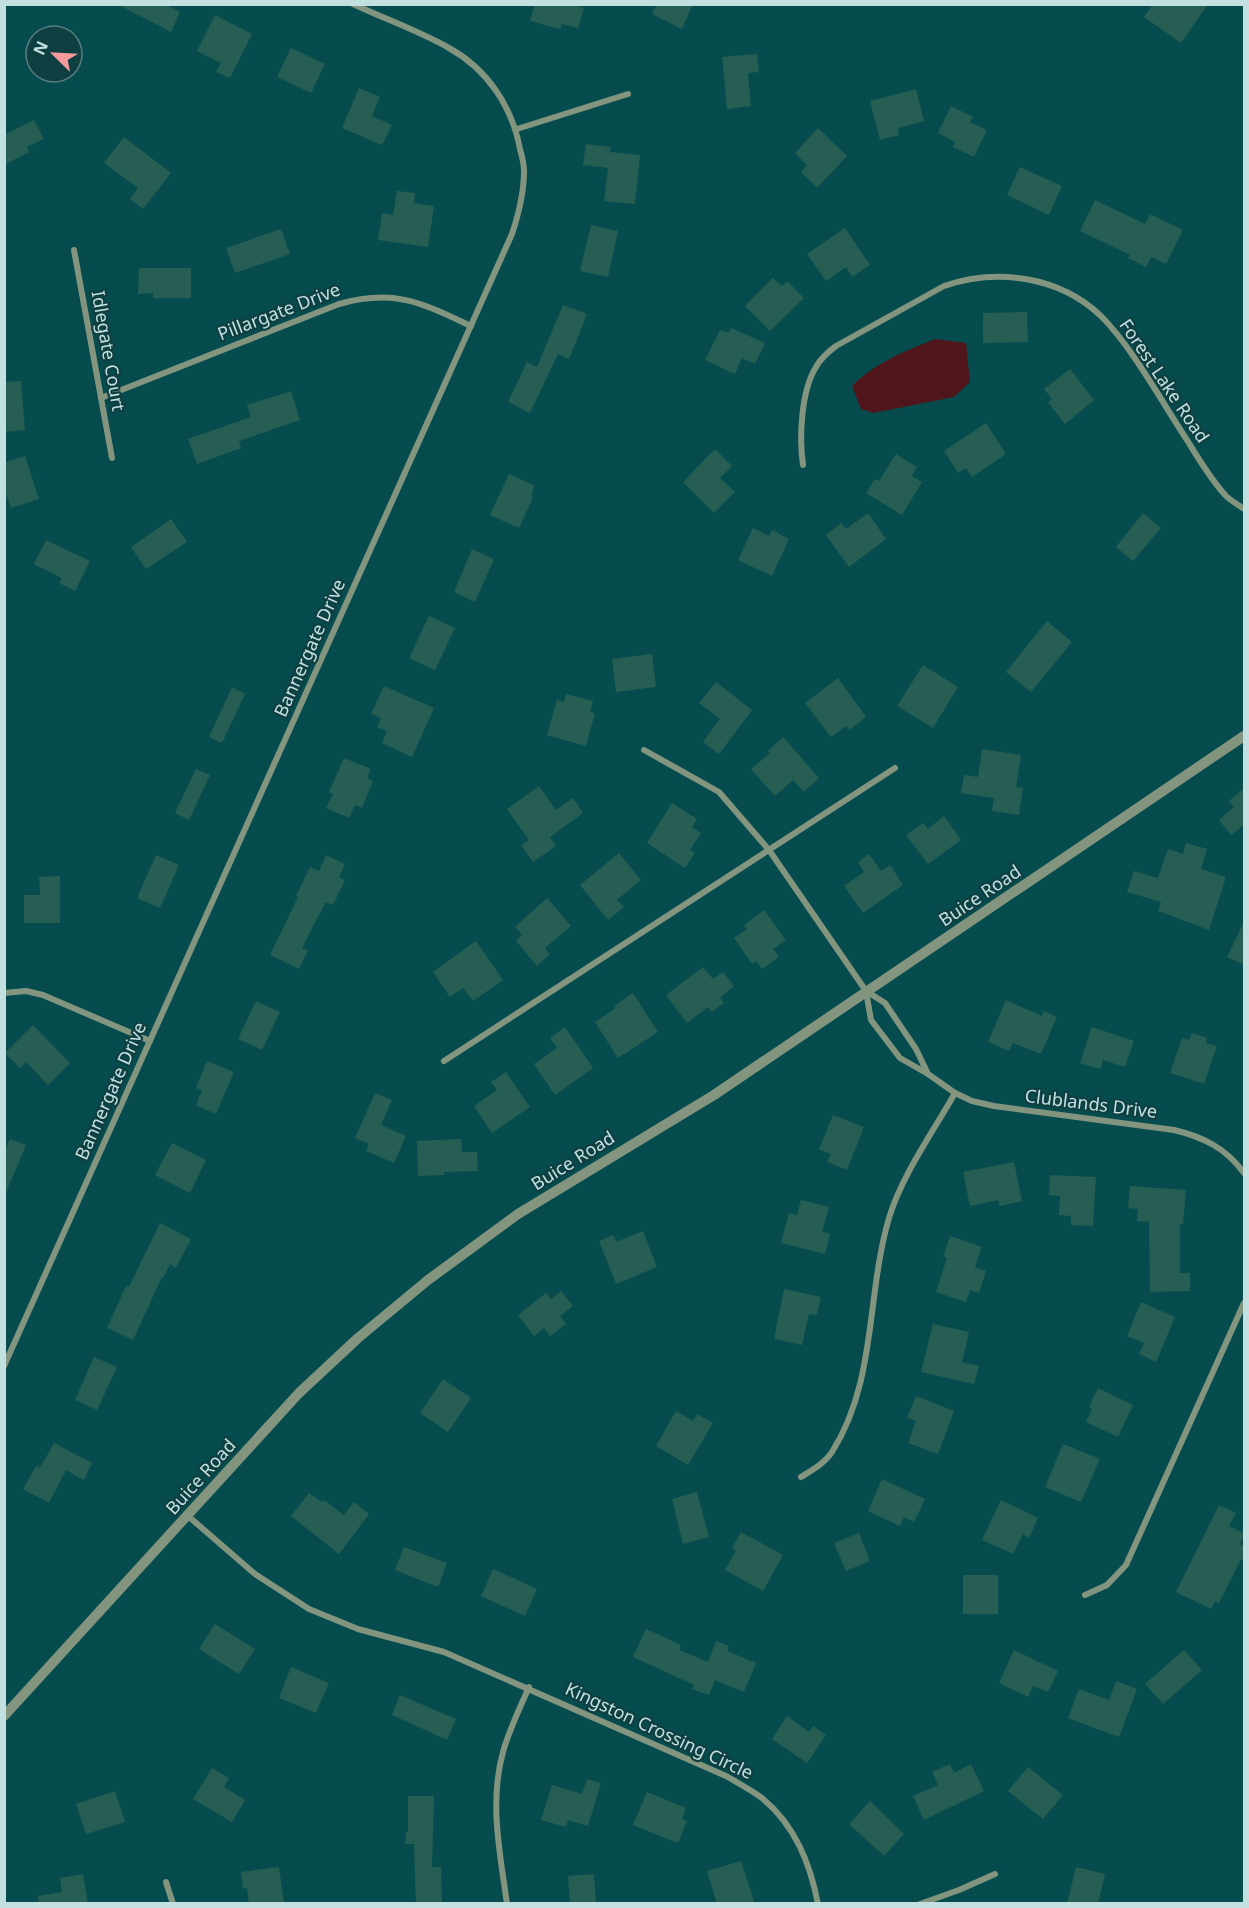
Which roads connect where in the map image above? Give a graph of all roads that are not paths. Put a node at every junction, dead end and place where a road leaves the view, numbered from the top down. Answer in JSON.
{"nodes":[{"id":1,"x":353,"y":4,"type":"edge"},
{"id":2,"x":628,"y":94,"type":"dead end"},
{"id":3,"x":517,"y":129,"type":"junction"},
{"id":4,"x":74,"y":249,"type":"dead end"},
{"id":5,"x":471,"y":326,"type":"junction"},
{"id":6,"x":101,"y":398,"type":"junction"},
{"id":7,"x":112,"y":458,"type":"dead end"},
{"id":8,"x":803,"y":465,"type":"dead end"},
{"id":9,"x":1245,"y":509,"type":"edge"},
{"id":10,"x":1245,"y":736,"type":"edge"},
{"id":11,"x":644,"y":750,"type":"dead end"},
{"id":12,"x":895,"y":768,"type":"dead end"},
{"id":13,"x":769,"y":850,"type":"junction"},
{"id":14,"x":866,"y":990,"type":"junction"},
{"id":15,"x":4,"y":993,"type":"edge"},
{"id":16,"x":150,"y":1041,"type":"junction"},
{"id":17,"x":444,"y":1061,"type":"dead end"},
{"id":18,"x":928,"y":1074,"type":"junction"},
{"id":19,"x":955,"y":1093,"type":"junction"},
{"id":20,"x":1245,"y":1173,"type":"edge"},
{"id":21,"x":1245,"y":1303,"type":"edge"},
{"id":22,"x":4,"y":1366,"type":"edge"},
{"id":23,"x":801,"y":1477,"type":"dead end"},
{"id":24,"x":188,"y":1516,"type":"junction"},
{"id":25,"x":1085,"y":1595,"type":"dead end"},
{"id":26,"x":529,"y":1688,"type":"junction"},
{"id":27,"x":4,"y":1716,"type":"edge"},
{"id":28,"x":995,"y":1874,"type":"dead end"},
{"id":29,"x":166,"y":1882,"type":"dead end"},
{"id":30,"x":173,"y":1904,"type":"edge"},
{"id":31,"x":507,"y":1904,"type":"edge"},
{"id":32,"x":818,"y":1904,"type":"edge"},
{"id":33,"x":920,"y":1904,"type":"edge"}],
"edges":[{"from":1,"to":3,"type":"street","name":"Bannergate Drive"},
{"from":2,"to":3,"type":"street"},
{"from":3,"to":5,"type":"street","name":"Bannergate Drive"},
{"from":4,"to":6,"type":"street","name":"Idlegate Court"},
{"from":5,"to":6,"type":"street","name":"Pillargate Drive"},
{"from":5,"to":16,"type":"street","name":"Bannergate Drive"},
{"from":6,"to":7,"type":"street","name":"Idlegate Court"},
{"from":8,"to":9,"type":"street","name":"Forest Lake Road"},
{"from":10,"to":14,"type":"street","name":"Buice Road"},
{"from":11,"to":13,"type":"street"},
{"from":12,"to":13,"type":"street"},
{"from":13,"to":14,"type":"street"},
{"from":13,"to":17,"type":"street"},
{"from":14,"to":18,"type":"street","name":"Clublands Drive"},
{"from":14,"to":18,"type":"street","name":"Clublands Drive"},
{"from":14,"to":24,"type":"street","name":"Buice Road"},
{"from":15,"to":16,"type":"street"},
{"from":16,"to":22,"type":"street","name":"Bannergate Drive"},
{"from":18,"to":19,"type":"street","name":"Clublands Drive"},
{"from":19,"to":20,"type":"street","name":"Clublands Drive"},
{"from":19,"to":23,"type":"street"},
{"from":21,"to":25,"type":"street"},
{"from":24,"to":26,"type":"street","name":"Kingston Crossing Circle"},
{"from":24,"to":27,"type":"street","name":"Buice Road"},
{"from":26,"to":31,"type":"street"},
{"from":26,"to":32,"type":"street","name":"Kingston Crossing Circle"},
{"from":28,"to":33,"type":"street"},
{"from":29,"to":30,"type":"street"}]}
